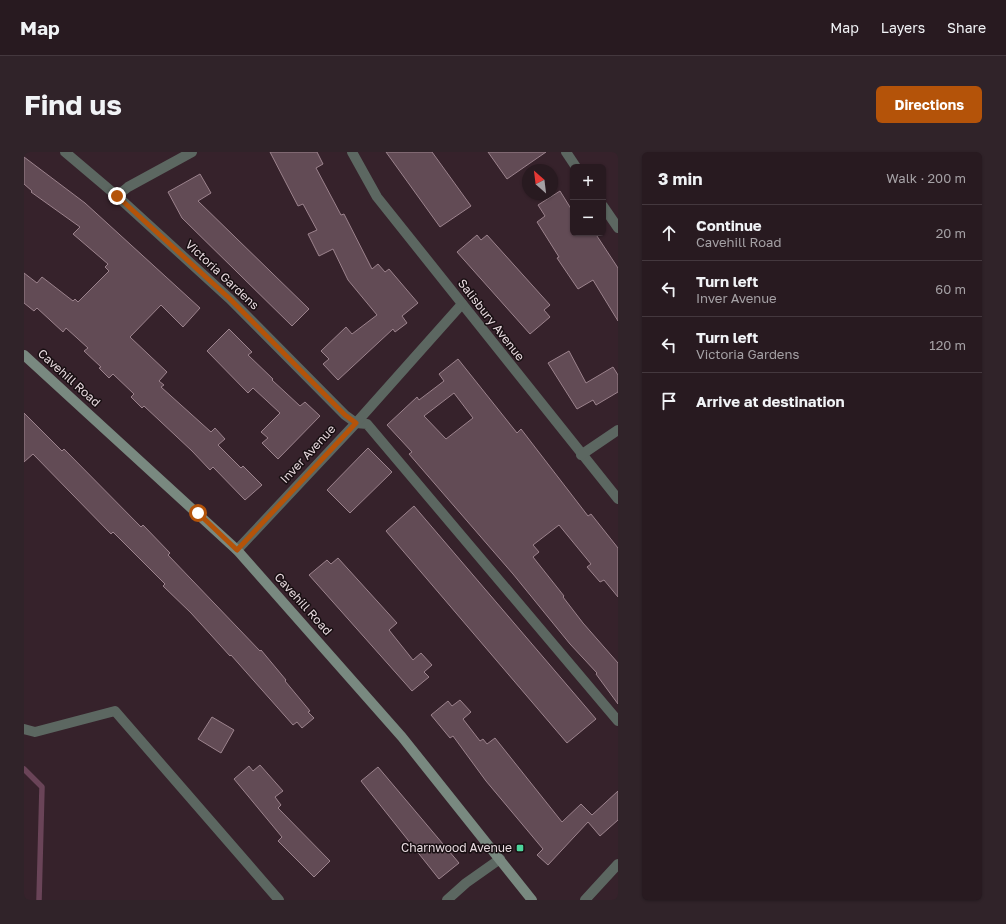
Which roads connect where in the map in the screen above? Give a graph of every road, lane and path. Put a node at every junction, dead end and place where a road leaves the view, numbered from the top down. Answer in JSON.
{"nodes":[{"id":1,"x":64,"y":152,"type":"edge"},
{"id":2,"x":192,"y":152,"type":"edge"},
{"id":3,"x":352,"y":152,"type":"edge"},
{"id":4,"x":566,"y":152,"type":"edge"},
{"id":5,"x":574,"y":164,"type":"edge"},
{"id":6,"x":117,"y":196,"type":"junction"},
{"id":7,"x":606,"y":210,"type":"edge"},
{"id":8,"x":618,"y":228,"type":"edge"},
{"id":9,"x":462,"y":304,"type":"junction"},
{"id":10,"x":24,"y":355,"type":"edge"},
{"id":11,"x":356,"y":423,"type":"junction"},
{"id":12,"x":618,"y":430,"type":"edge"},
{"id":13,"x":581,"y":455,"type":"junction"},
{"id":14,"x":618,"y":499,"type":"edge"},
{"id":15,"x":237,"y":550,"type":"junction"},
{"id":16,"x":618,"y":721,"type":"edge"},
{"id":17,"x":24,"y":729,"type":"edge"},
{"id":18,"x":500,"y":859,"type":"junction"},
{"id":19,"x":618,"y":864,"type":"edge"},
{"id":20,"x":279,"y":900,"type":"edge"},
{"id":21,"x":447,"y":900,"type":"edge"},
{"id":22,"x":532,"y":900,"type":"edge"},
{"id":23,"x":585,"y":900,"type":"edge"}],
"edges":[{"from":1,"to":6,"type":"street","name":"Victoria Gardens"},
{"from":2,"to":6,"type":"street"},
{"from":3,"to":9,"type":"street","name":"Salisbury Avenue"},
{"from":4,"to":5,"type":"street"},
{"from":6,"to":11,"type":"street","name":"Victoria Gardens"},
{"from":7,"to":8,"type":"street"},
{"from":9,"to":11,"type":"street","name":"Inver Avenue"},
{"from":9,"to":13,"type":"street","name":"Salisbury Avenue"},
{"from":10,"to":15,"type":"main road","name":"Cavehill Road"},
{"from":11,"to":15,"type":"street","name":"Inver Avenue"},
{"from":11,"to":16,"type":"street","name":"Victoria Gardens"},
{"from":12,"to":13,"type":"street"},
{"from":13,"to":14,"type":"street","name":"Salisbury Avenue"},
{"from":15,"to":18,"type":"main road","name":"Cavehill Road"},
{"from":17,"to":20,"type":"street"},
{"from":18,"to":21,"type":"street"},
{"from":18,"to":22,"type":"main road","name":"Cavehill Road"},
{"from":19,"to":23,"type":"street"}]}
